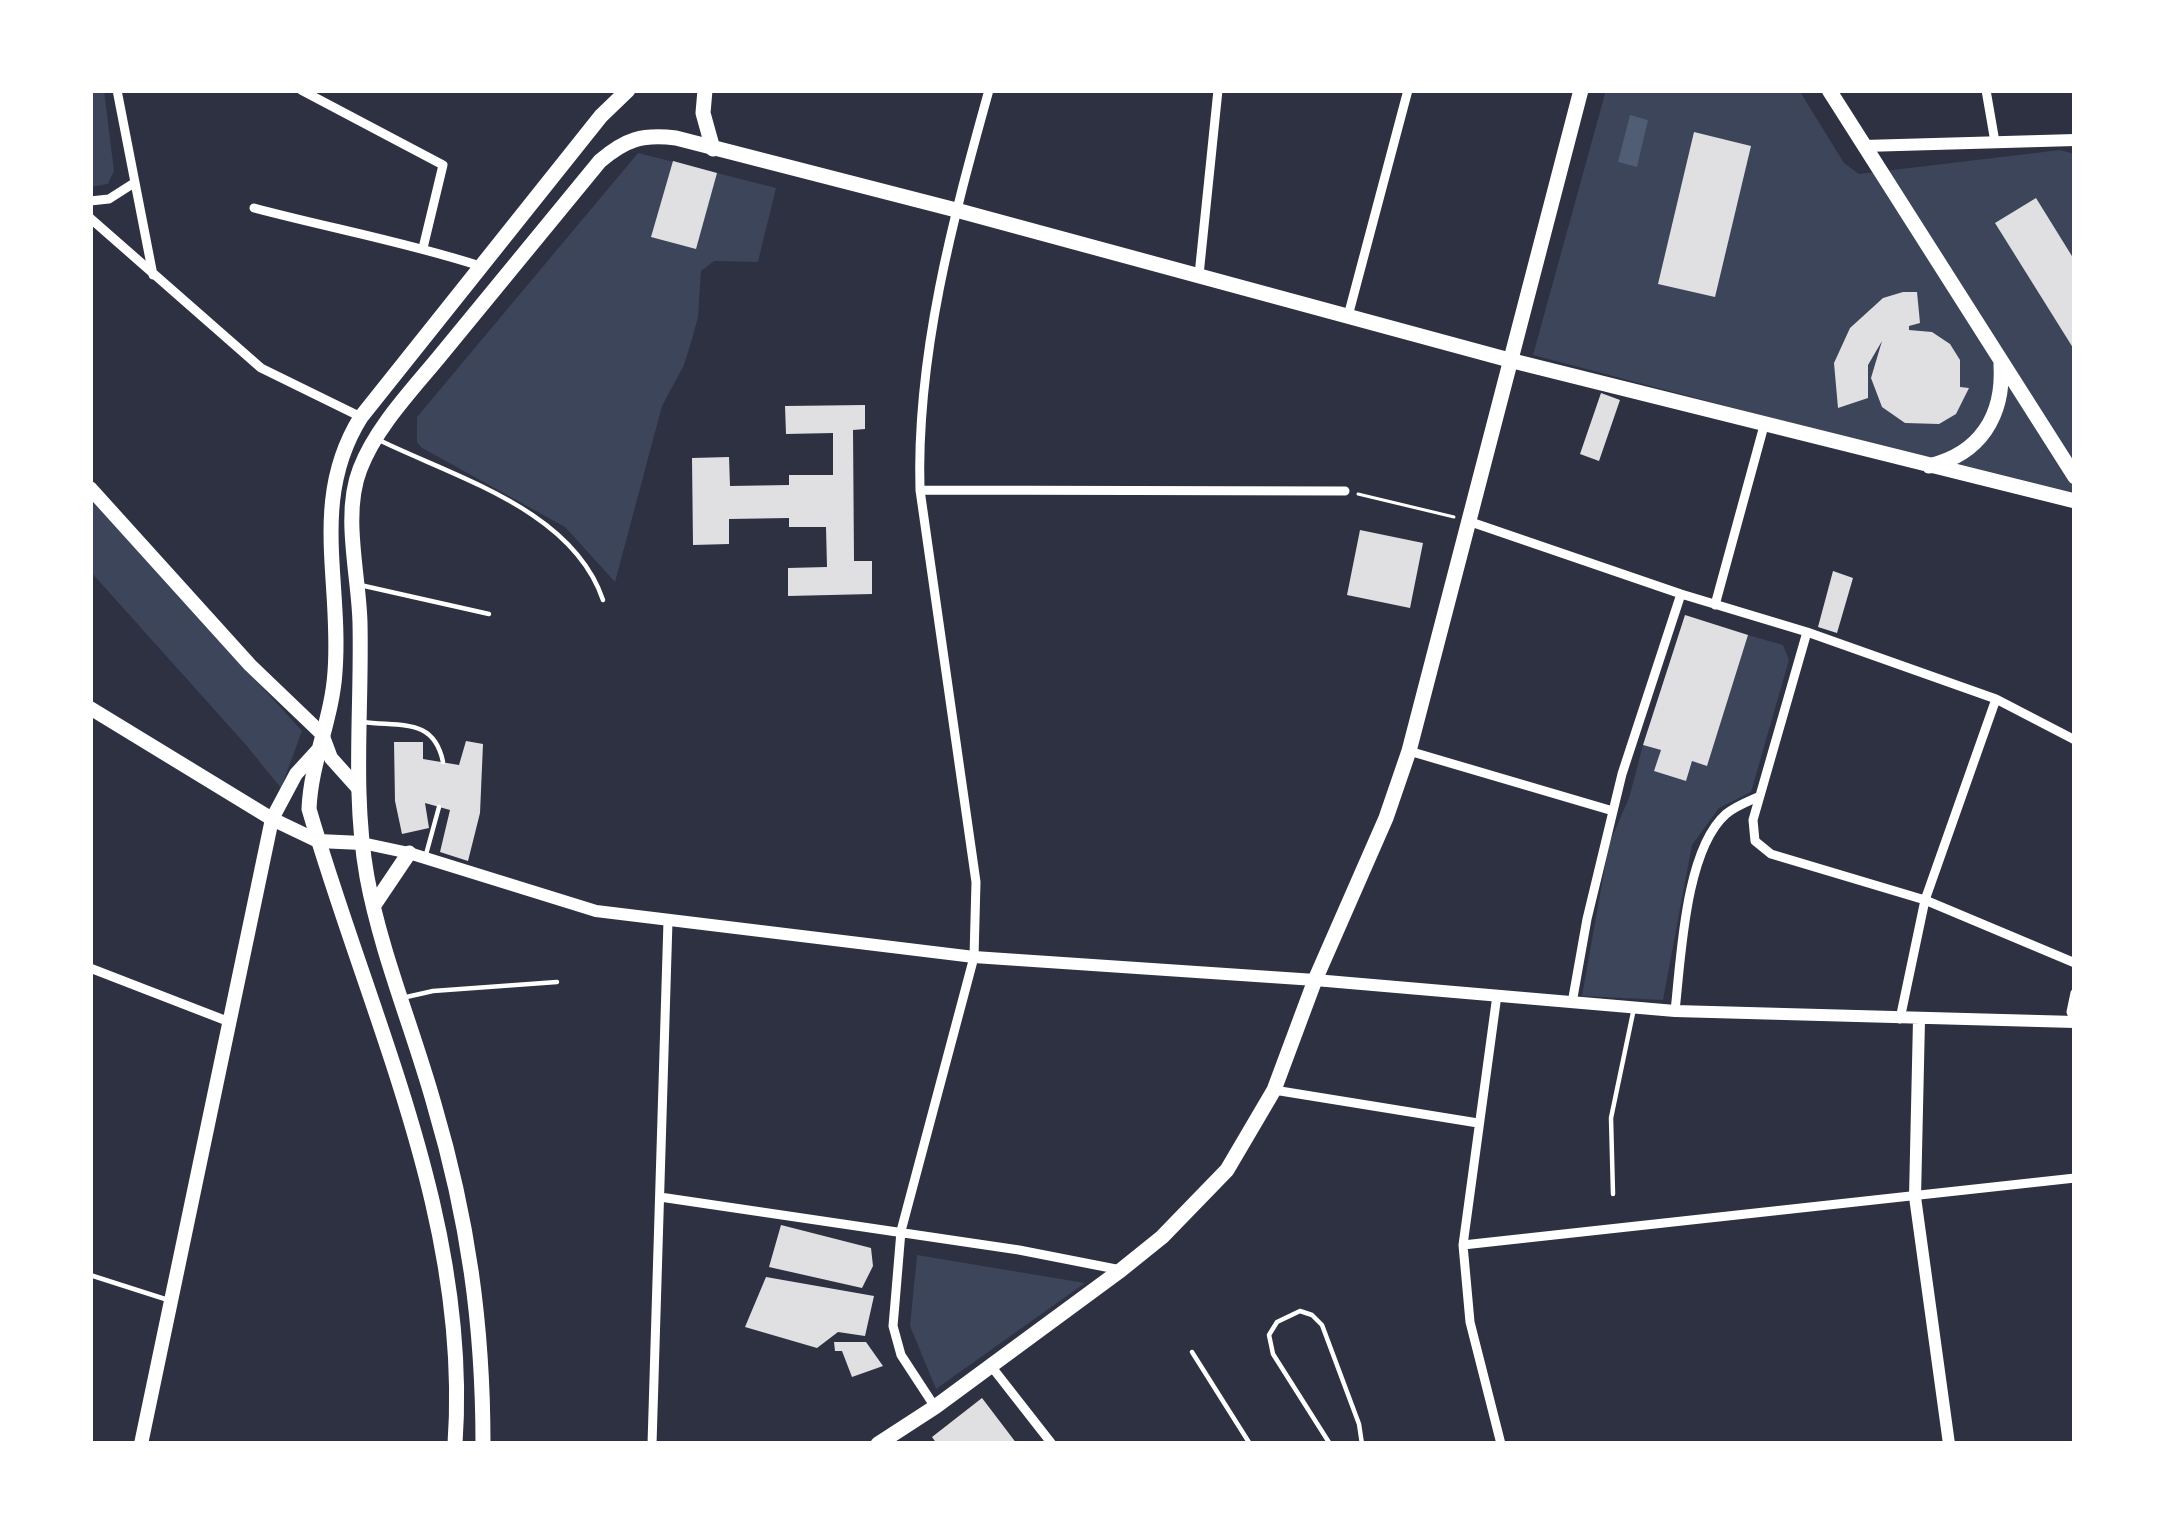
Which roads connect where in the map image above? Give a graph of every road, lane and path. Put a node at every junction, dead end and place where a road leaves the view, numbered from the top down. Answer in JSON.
{"nodes":[{"id":1,"x":117,"y":90,"type":"edge"},
{"id":2,"x":301,"y":90,"type":"edge"},
{"id":3,"x":628,"y":90,"type":"edge"},
{"id":4,"x":705,"y":90,"type":"edge"},
{"id":5,"x":988,"y":90,"type":"edge"},
{"id":6,"x":1218,"y":90,"type":"edge"},
{"id":7,"x":1408,"y":90,"type":"edge"},
{"id":8,"x":1581,"y":90,"type":"edge"},
{"id":9,"x":1829,"y":90,"type":"edge"},
{"id":10,"x":1986,"y":90,"type":"edge"},
{"id":11,"x":2075,"y":140,"type":"edge"},
{"id":12,"x":1996,"y":142,"type":"junction"},
{"id":13,"x":1864,"y":146,"type":"junction"},
{"id":14,"x":713,"y":149,"type":"junction"},
{"id":15,"x":134,"y":183,"type":"junction"},
{"id":16,"x":90,"y":201,"type":"edge"},
{"id":17,"x":254,"y":208,"type":"dead end"},
{"id":18,"x":956,"y":210,"type":"junction"},
{"id":19,"x":90,"y":218,"type":"edge"},
{"id":20,"x":423,"y":248,"type":"junction"},
{"id":21,"x":480,"y":266,"type":"junction"},
{"id":22,"x":152,"y":275,"type":"junction"},
{"id":23,"x":1199,"y":275,"type":"junction"},
{"id":24,"x":1348,"y":316,"type":"junction"},
{"id":25,"x":2001,"y":359,"type":"junction"},
{"id":26,"x":1513,"y":362,"type":"junction"},
{"id":27,"x":361,"y":417,"type":"junction"},
{"id":28,"x":1765,"y":422,"type":"junction"},
{"id":29,"x":376,"y":439,"type":"junction"},
{"id":30,"x":1926,"y":466,"type":"junction"},
{"id":31,"x":2075,"y":477,"type":"edge"},
{"id":32,"x":90,"y":488,"type":"edge"},
{"id":33,"x":920,"y":490,"type":"junction"},
{"id":34,"x":1345,"y":491,"type":"joint"},
{"id":35,"x":2075,"y":501,"type":"edge"},
{"id":36,"x":1468,"y":521,"type":"junction"},
{"id":37,"x":359,"y":585,"type":"junction"},
{"id":38,"x":1682,"y":595,"type":"junction"},
{"id":39,"x":603,"y":600,"type":"dead end"},
{"id":40,"x":1715,"y":605,"type":"junction"},
{"id":41,"x":489,"y":614,"type":"dead end"},
{"id":42,"x":1807,"y":632,"type":"junction"},
{"id":43,"x":1996,"y":699,"type":"junction"},
{"id":44,"x":90,"y":708,"type":"edge"},
{"id":45,"x":360,"y":721,"type":"junction"},
{"id":46,"x":2075,"y":740,"type":"edge"},
{"id":47,"x":319,"y":743,"type":"junction"},
{"id":48,"x":1409,"y":751,"type":"junction"},
{"id":49,"x":443,"y":762,"type":"dead end"},
{"id":50,"x":357,"y":787,"type":"junction"},
{"id":51,"x":1760,"y":796,"type":"junction"},
{"id":52,"x":439,"y":807,"type":"dead end"},
{"id":53,"x":1613,"y":811,"type":"junction"},
{"id":54,"x":272,"y":819,"type":"junction"},
{"id":55,"x":319,"y":841,"type":"junction"},
{"id":56,"x":362,"y":843,"type":"junction"},
{"id":57,"x":417,"y":855,"type":"junction"},
{"id":58,"x":1925,"y":900,"type":"junction"},
{"id":59,"x":374,"y":905,"type":"junction"},
{"id":60,"x":668,"y":921,"type":"junction"},
{"id":61,"x":974,"y":957,"type":"junction"},
{"id":62,"x":2075,"y":963,"type":"edge"},
{"id":63,"x":90,"y":968,"type":"edge"},
{"id":64,"x":1315,"y":980,"type":"junction"},
{"id":65,"x":556,"y":982,"type":"dead end"},
{"id":66,"x":2075,"y":993,"type":"edge"},
{"id":67,"x":1497,"y":995,"type":"junction"},
{"id":68,"x":402,"y":998,"type":"junction"},
{"id":69,"x":1572,"y":1003,"type":"junction"},
{"id":70,"x":1634,"y":1008,"type":"junction"},
{"id":71,"x":1675,"y":1011,"type":"junction"},
{"id":72,"x":1900,"y":1019,"type":"junction"},
{"id":73,"x":1919,"y":1020,"type":"junction"},
{"id":74,"x":227,"y":1021,"type":"junction"},
{"id":75,"x":2075,"y":1021,"type":"edge"},
{"id":76,"x":1274,"y":1090,"type":"junction"},
{"id":77,"x":1478,"y":1123,"type":"junction"},
{"id":78,"x":2075,"y":1178,"type":"edge"},
{"id":79,"x":1613,"y":1194,"type":"dead end"},
{"id":80,"x":1915,"y":1197,"type":"junction"},
{"id":81,"x":660,"y":1198,"type":"junction"},
{"id":82,"x":901,"y":1232,"type":"junction"},
{"id":83,"x":1463,"y":1245,"type":"junction"},
{"id":84,"x":1120,"y":1270,"type":"junction"},
{"id":85,"x":90,"y":1275,"type":"edge"},
{"id":86,"x":170,"y":1300,"type":"junction"},
{"id":87,"x":1192,"y":1352,"type":"dead end"},
{"id":88,"x":991,"y":1366,"type":"junction"},
{"id":89,"x":935,"y":1407,"type":"junction"},
{"id":90,"x":141,"y":1444,"type":"edge"},
{"id":91,"x":455,"y":1444,"type":"edge"},
{"id":92,"x":483,"y":1444,"type":"edge"},
{"id":93,"x":652,"y":1444,"type":"edge"},
{"id":94,"x":878,"y":1444,"type":"edge"},
{"id":95,"x":1052,"y":1444,"type":"edge"},
{"id":96,"x":1250,"y":1444,"type":"edge"},
{"id":97,"x":1330,"y":1444,"type":"edge"},
{"id":98,"x":1362,"y":1444,"type":"edge"},
{"id":99,"x":1501,"y":1444,"type":"edge"},
{"id":100,"x":1949,"y":1444,"type":"edge"}],
"edges":[{"from":1,"to":15,"type":"street"},
{"from":2,"to":20,"type":"street"},
{"from":3,"to":21,"type":"main road"},
{"from":4,"to":14,"type":"main road"},
{"from":5,"to":18,"type":"street"},
{"from":6,"to":23,"type":"street"},
{"from":7,"to":24,"type":"street"},
{"from":8,"to":26,"type":"main road"},
{"from":9,"to":13,"type":"main road"},
{"from":10,"to":12,"type":"street"},
{"from":11,"to":12,"type":"street"},
{"from":12,"to":13,"type":"street"},
{"from":13,"to":25,"type":"main road"},
{"from":14,"to":18,"type":"main road"},
{"from":14,"to":29,"type":"main road"},
{"from":15,"to":16,"type":"street"},
{"from":15,"to":22,"type":"street"},
{"from":17,"to":20,"type":"street"},
{"from":18,"to":23,"type":"main road"},
{"from":18,"to":33,"type":"street"},
{"from":19,"to":22,"type":"street"},
{"from":20,"to":21,"type":"street"},
{"from":21,"to":27,"type":"main road"},
{"from":22,"to":27,"type":"street"},
{"from":23,"to":24,"type":"main road"},
{"from":24,"to":26,"type":"main road"},
{"from":25,"to":30,"type":"main road"},
{"from":25,"to":31,"type":"main road"},
{"from":26,"to":28,"type":"main road"},
{"from":26,"to":36,"type":"main road"},
{"from":27,"to":47,"type":"main road"},
{"from":28,"to":30,"type":"main road"},
{"from":28,"to":40,"type":"street"},
{"from":29,"to":37,"type":"main road"},
{"from":29,"to":39,"type":"lane"},
{"from":30,"to":35,"type":"main road"},
{"from":32,"to":47,"type":"main road"},
{"from":33,"to":34,"type":"street"},
{"from":33,"to":61,"type":"street"},
{"from":34,"to":36,"type":"path"},
{"from":36,"to":38,"type":"street"},
{"from":36,"to":48,"type":"main road"},
{"from":37,"to":41,"type":"lane"},
{"from":37,"to":45,"type":"main road"},
{"from":38,"to":40,"type":"street"},
{"from":38,"to":53,"type":"street"},
{"from":40,"to":42,"type":"street"},
{"from":42,"to":43,"type":"street"},
{"from":42,"to":51,"type":"street"},
{"from":43,"to":46,"type":"street"},
{"from":43,"to":58,"type":"street"},
{"from":44,"to":54,"type":"main road"},
{"from":45,"to":49,"type":"lane"},
{"from":45,"to":50,"type":"main road"},
{"from":47,"to":50,"type":"main road"},
{"from":47,"to":54,"type":"main road"},
{"from":47,"to":55,"type":"main road"},
{"from":48,"to":53,"type":"street"},
{"from":48,"to":64,"type":"main road"},
{"from":50,"to":56,"type":"main road"},
{"from":51,"to":58,"type":"street"},
{"from":51,"to":71,"type":"street"},
{"from":52,"to":57,"type":"lane"},
{"from":53,"to":69,"type":"street"},
{"from":54,"to":55,"type":"main road"},
{"from":54,"to":74,"type":"main road"},
{"from":55,"to":56,"type":"main road"},
{"from":55,"to":91,"type":"main road"},
{"from":56,"to":57,"type":"street"},
{"from":56,"to":59,"type":"main road"},
{"from":57,"to":59,"type":"main road"},
{"from":57,"to":60,"type":"street"},
{"from":58,"to":62,"type":"street"},
{"from":58,"to":72,"type":"street"},
{"from":59,"to":68,"type":"main road"},
{"from":60,"to":61,"type":"street"},
{"from":60,"to":81,"type":"street"},
{"from":61,"to":64,"type":"street"},
{"from":61,"to":82,"type":"street"},
{"from":63,"to":74,"type":"street"},
{"from":64,"to":67,"type":"street"},
{"from":64,"to":76,"type":"main road"},
{"from":65,"to":68,"type":"lane"},
{"from":66,"to":75,"type":"street"},
{"from":67,"to":69,"type":"street"},
{"from":67,"to":77,"type":"street"},
{"from":68,"to":92,"type":"main road"},
{"from":69,"to":70,"type":"street"},
{"from":70,"to":71,"type":"street"},
{"from":70,"to":79,"type":"lane"},
{"from":71,"to":72,"type":"street"},
{"from":72,"to":73,"type":"street"},
{"from":73,"to":75,"type":"street"},
{"from":73,"to":80,"type":"street"},
{"from":74,"to":86,"type":"main road"},
{"from":76,"to":77,"type":"street"},
{"from":76,"to":84,"type":"main road"},
{"from":77,"to":83,"type":"street"},
{"from":78,"to":80,"type":"street"},
{"from":80,"to":83,"type":"street"},
{"from":80,"to":100,"type":"street"},
{"from":81,"to":82,"type":"street"},
{"from":81,"to":93,"type":"street"},
{"from":82,"to":84,"type":"street"},
{"from":82,"to":89,"type":"street"},
{"from":83,"to":99,"type":"street"},
{"from":84,"to":88,"type":"main road"},
{"from":85,"to":86,"type":"lane"},
{"from":86,"to":90,"type":"main road"},
{"from":87,"to":96,"type":"lane"},
{"from":88,"to":89,"type":"main road"},
{"from":88,"to":95,"type":"street"},
{"from":89,"to":94,"type":"main road"},
{"from":97,"to":98,"type":"lane"}]}
